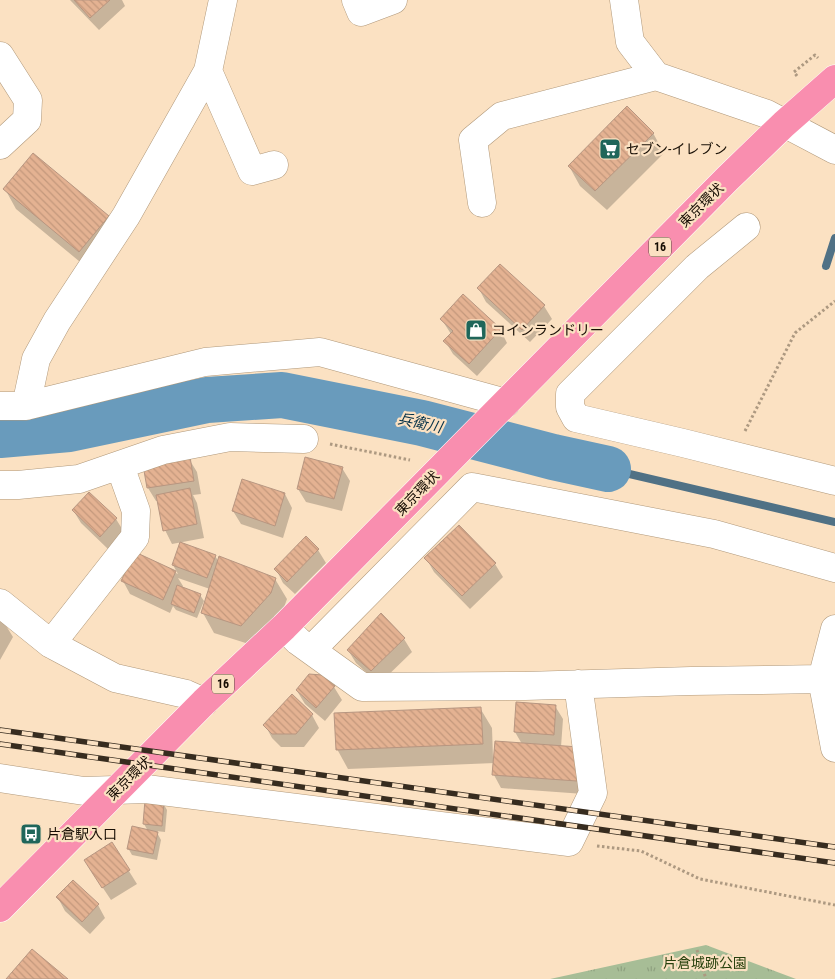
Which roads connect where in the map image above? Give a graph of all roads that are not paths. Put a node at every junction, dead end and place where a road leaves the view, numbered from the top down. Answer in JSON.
{"nodes":[{"id":1,"x":223,"y":0,"type":"edge"},
{"id":2,"x":356,"y":0,"type":"edge"},
{"id":3,"x":393,"y":0,"type":"edge"},
{"id":4,"x":624,"y":0,"type":"edge"},
{"id":5,"x":0,"y":56,"type":"edge"},
{"id":6,"x":208,"y":71,"type":"junction"},
{"id":7,"x":656,"y":76,"type":"junction"},
{"id":8,"x":835,"y":79,"type":"edge"},
{"id":9,"x":784,"y":124,"type":"junction"},
{"id":10,"x":0,"y":145,"type":"edge"},
{"id":11,"x":835,"y":150,"type":"edge"},
{"id":12,"x":274,"y":165,"type":"dead end"},
{"id":13,"x":482,"y":203,"type":"dead end"},
{"id":14,"x":746,"y":227,"type":"dead end"},
{"id":15,"x":13,"y":406,"type":"edge"},
{"id":16,"x":498,"y":411,"type":"junction"},
{"id":17,"x":304,"y":439,"type":"road end"},
{"id":18,"x":120,"y":466,"type":"junction"},
{"id":19,"x":835,"y":481,"type":"edge"},
{"id":20,"x":0,"y":485,"type":"edge"},
{"id":21,"x":835,"y":568,"type":"edge"},
{"id":22,"x":0,"y":603,"type":"edge"},
{"id":23,"x":284,"y":627,"type":"junction"},
{"id":24,"x":835,"y":629,"type":"edge"},
{"id":25,"x":51,"y":644,"type":"junction"},
{"id":26,"x":311,"y":650,"type":"junction"},
{"id":27,"x":822,"y":680,"type":"junction"},
{"id":28,"x":578,"y":684,"type":"junction"},
{"id":29,"x":204,"y":702,"type":"junction"},
{"id":30,"x":835,"y":748,"type":"edge"},
{"id":31,"x":0,"y":778,"type":"edge"},
{"id":32,"x":117,"y":789,"type":"junction"},
{"id":33,"x":0,"y":908,"type":"edge"}],
"edges":[{"from":1,"to":6,"type":"street"},
{"from":2,"to":3,"type":"street"},
{"from":4,"to":7,"type":"street"},
{"from":5,"to":10,"type":"street"},
{"from":6,"to":12,"type":"street"},
{"from":6,"to":15,"type":"street"},
{"from":7,"to":9,"type":"street"},
{"from":7,"to":13,"type":"street"},
{"from":8,"to":9,"type":"highway","name":"東京環状","number":"16"},
{"from":9,"to":11,"type":"street"},
{"from":9,"to":16,"type":"highway","name":"東京環状","number":"16"},
{"from":14,"to":19,"type":"street"},
{"from":15,"to":16,"type":"street"},
{"from":16,"to":23,"type":"highway","name":"東京環状","number":"16"},
{"from":17,"to":18,"type":"street"},
{"from":18,"to":20,"type":"street"},
{"from":18,"to":25,"type":"street"},
{"from":21,"to":26,"type":"street"},
{"from":22,"to":25,"type":"street"},
{"from":23,"to":26,"type":"street"},
{"from":23,"to":29,"type":"highway","name":"東京環状","number":"16"},
{"from":24,"to":27,"type":"street"},
{"from":25,"to":29,"type":"street"},
{"from":26,"to":28,"type":"street"},
{"from":27,"to":28,"type":"street"},
{"from":27,"to":30,"type":"street"},
{"from":28,"to":32,"type":"street"},
{"from":29,"to":32,"type":"highway","name":"東京環状","number":"16"},
{"from":31,"to":32,"type":"street"},
{"from":32,"to":33,"type":"highway","name":"東京環状","number":"16"}]}
